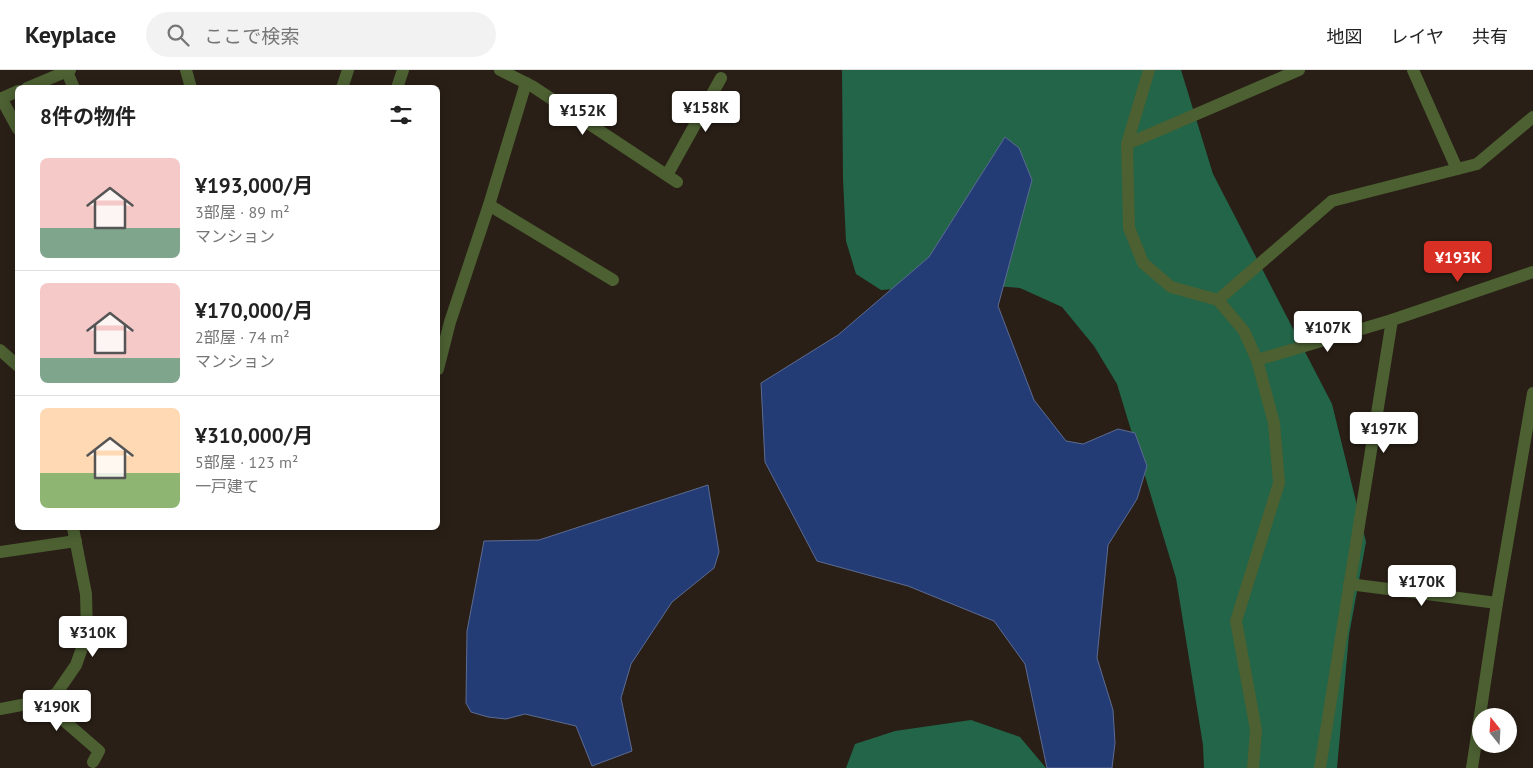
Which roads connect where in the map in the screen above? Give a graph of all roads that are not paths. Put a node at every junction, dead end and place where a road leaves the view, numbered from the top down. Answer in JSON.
{"nodes":[{"id":1,"x":186,"y":70,"type":"edge"},
{"id":2,"x":348,"y":70,"type":"edge"},
{"id":3,"x":403,"y":70,"type":"edge"},
{"id":4,"x":500,"y":70,"type":"edge"},
{"id":5,"x":1149,"y":70,"type":"edge"},
{"id":6,"x":1299,"y":70,"type":"edge"},
{"id":7,"x":1413,"y":70,"type":"edge"},
{"id":8,"x":68,"y":71,"type":"edge"},
{"id":9,"x":721,"y":78,"type":"dead end"},
{"id":10,"x":526,"y":83,"type":"junction"},
{"id":11,"x":34,"y":85,"type":"edge"},
{"id":12,"x":73,"y":85,"type":"edge"},
{"id":13,"x":190,"y":85,"type":"edge"},
{"id":14,"x":343,"y":85,"type":"edge"},
{"id":15,"x":398,"y":85,"type":"edge"},
{"id":16,"x":15,"y":92,"type":"edge"},
{"id":17,"x":1,"y":98,"type":"edge"},
{"id":18,"x":1533,"y":117,"type":"edge"},
{"id":19,"x":15,"y":123,"type":"edge"},
{"id":20,"x":1127,"y":144,"type":"junction"},
{"id":21,"x":1457,"y":169,"type":"junction"},
{"id":22,"x":489,"y":205,"type":"junction"},
{"id":23,"x":1533,"y":272,"type":"edge"},
{"id":24,"x":613,"y":280,"type":"dead end"},
{"id":25,"x":1218,"y":300,"type":"junction"},
{"id":26,"x":1392,"y":320,"type":"junction"},
{"id":27,"x":0,"y":350,"type":"edge"},
{"id":28,"x":1258,"y":360,"type":"junction"},
{"id":29,"x":440,"y":361,"type":"edge"},
{"id":30,"x":15,"y":363,"type":"edge"},
{"id":31,"x":1533,"y":393,"type":"edge"},
{"id":32,"x":73,"y":530,"type":"edge"},
{"id":33,"x":76,"y":542,"type":"junction"},
{"id":34,"x":0,"y":552,"type":"edge"},
{"id":35,"x":1349,"y":584,"type":"junction"},
{"id":36,"x":1497,"y":602,"type":"junction"},
{"id":37,"x":39,"y":700,"type":"junction"},
{"id":38,"x":0,"y":708,"type":"edge"},
{"id":39,"x":93,"y":762,"type":"dead end"},
{"id":40,"x":1253,"y":768,"type":"edge"},
{"id":41,"x":1320,"y":768,"type":"edge"},
{"id":42,"x":1472,"y":768,"type":"edge"}],
"edges":[{"from":1,"to":13,"type":"street"},
{"from":2,"to":14,"type":"street"},
{"from":3,"to":15,"type":"street"},
{"from":4,"to":10,"type":"street"},
{"from":5,"to":20,"type":"street"},
{"from":6,"to":20,"type":"street"},
{"from":7,"to":21,"type":"street"},
{"from":8,"to":11,"type":"street"},
{"from":8,"to":12,"type":"street"},
{"from":9,"to":10,"type":"street"},
{"from":10,"to":22,"type":"street"},
{"from":16,"to":17,"type":"street"},
{"from":17,"to":19,"type":"street"},
{"from":18,"to":21,"type":"street"},
{"from":20,"to":25,"type":"street"},
{"from":21,"to":25,"type":"street"},
{"from":22,"to":24,"type":"street"},
{"from":22,"to":29,"type":"street"},
{"from":23,"to":26,"type":"street"},
{"from":25,"to":28,"type":"street"},
{"from":26,"to":28,"type":"street"},
{"from":26,"to":35,"type":"street"},
{"from":27,"to":30,"type":"street"},
{"from":28,"to":40,"type":"street"},
{"from":31,"to":36,"type":"street"},
{"from":32,"to":33,"type":"street"},
{"from":33,"to":34,"type":"street"},
{"from":33,"to":37,"type":"street"},
{"from":35,"to":36,"type":"street"},
{"from":35,"to":41,"type":"street"},
{"from":36,"to":42,"type":"street"},
{"from":37,"to":38,"type":"street"},
{"from":37,"to":39,"type":"street"}]}
